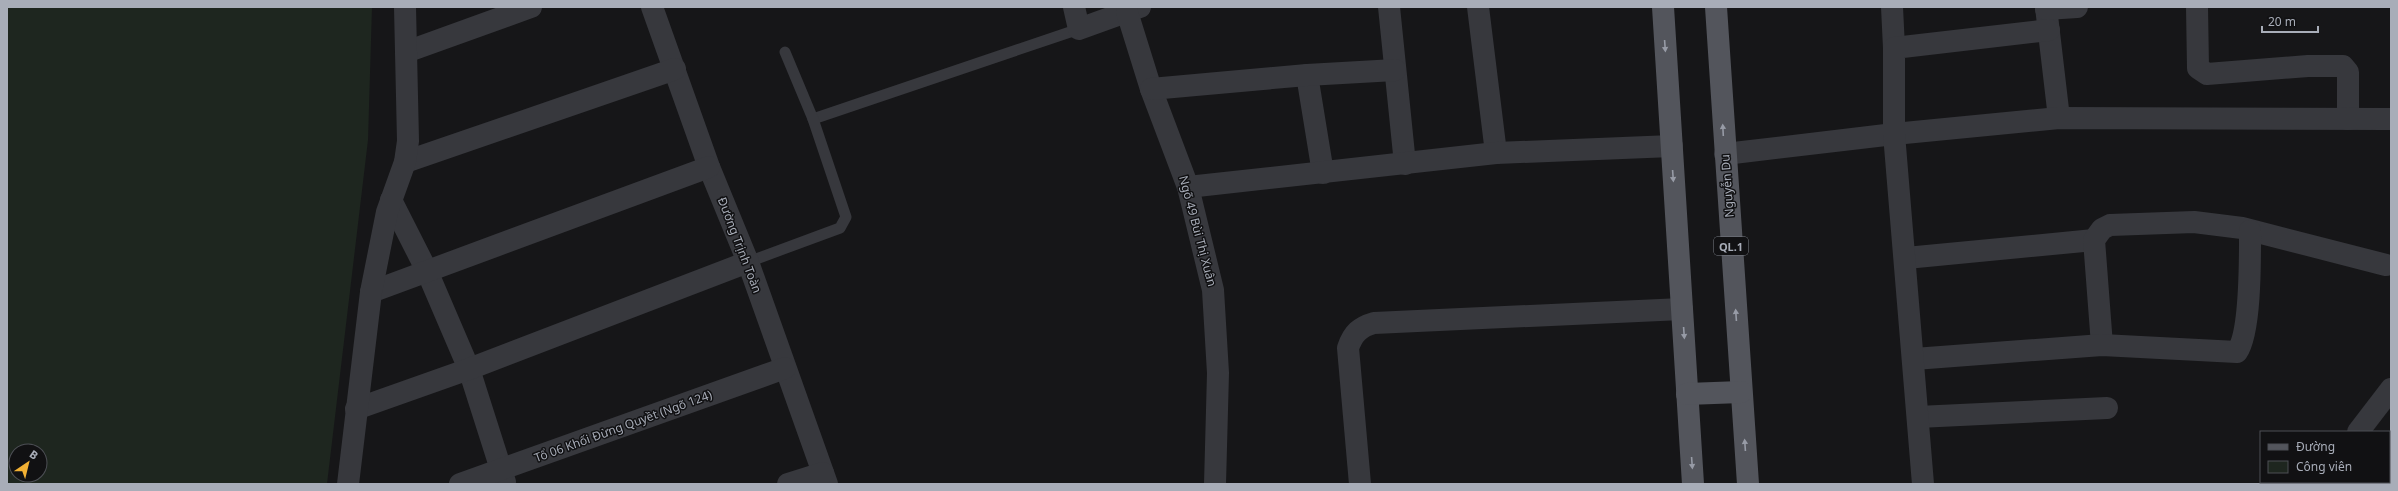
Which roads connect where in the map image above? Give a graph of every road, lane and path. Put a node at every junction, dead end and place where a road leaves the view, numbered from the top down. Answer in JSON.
{"nodes":[{"id":1,"x":406,"y":7,"type":"edge"},
{"id":2,"x":531,"y":7,"type":"edge"},
{"id":3,"x":652,"y":7,"type":"edge"},
{"id":4,"x":1074,"y":7,"type":"edge"},
{"id":5,"x":1389,"y":7,"type":"edge"},
{"id":6,"x":1478,"y":7,"type":"edge"},
{"id":7,"x":1663,"y":7,"type":"edge"},
{"id":8,"x":1716,"y":7,"type":"edge"},
{"id":9,"x":1892,"y":7,"type":"edge"},
{"id":10,"x":2077,"y":7,"type":"edge"},
{"id":11,"x":2197,"y":7,"type":"edge"},
{"id":12,"x":1133,"y":9,"type":"edge"},
{"id":13,"x":2047,"y":15,"type":"edge"},
{"id":14,"x":1079,"y":29,"type":"junction"},
{"id":15,"x":1894,"y":48,"type":"junction"},
{"id":16,"x":406,"y":52,"type":"junction"},
{"id":17,"x":785,"y":52,"type":"dead end"},
{"id":18,"x":675,"y":69,"type":"junction"},
{"id":19,"x":1395,"y":70,"type":"junction"},
{"id":20,"x":1307,"y":75,"type":"junction"},
{"id":21,"x":1151,"y":89,"type":"junction"},
{"id":22,"x":2059,"y":118,"type":"junction"},
{"id":23,"x":813,"y":119,"type":"junction"},
{"id":24,"x":2348,"y":119,"type":"junction"},
{"id":25,"x":2391,"y":119,"type":"edge"},
{"id":26,"x":1894,"y":134,"type":"junction"},
{"id":27,"x":1672,"y":146,"type":"junction"},
{"id":28,"x":1496,"y":153,"type":"junction"},
{"id":29,"x":1725,"y":154,"type":"junction"},
{"id":30,"x":405,"y":162,"type":"junction"},
{"id":31,"x":1405,"y":164,"type":"junction"},
{"id":32,"x":709,"y":167,"type":"junction"},
{"id":33,"x":1323,"y":173,"type":"junction"},
{"id":34,"x":1188,"y":187,"type":"junction"},
{"id":35,"x":391,"y":200,"type":"junction"},
{"id":36,"x":2250,"y":231,"type":"junction"},
{"id":37,"x":2094,"y":240,"type":"junction"},
{"id":38,"x":1906,"y":258,"type":"junction"},
{"id":39,"x":748,"y":262,"type":"junction"},
{"id":40,"x":2386,"y":265,"type":"dead end"},
{"id":41,"x":427,"y":271,"type":"junction"},
{"id":42,"x":371,"y":292,"type":"junction"},
{"id":43,"x":1682,"y":309,"type":"junction"},
{"id":44,"x":2102,"y":344,"type":"junction"},
{"id":45,"x":1914,"y":359,"type":"junction"},
{"id":46,"x":785,"y":368,"type":"junction"},
{"id":47,"x":469,"y":369,"type":"junction"},
{"id":48,"x":2391,"y":389,"type":"edge"},
{"id":49,"x":1741,"y":392,"type":"junction"},
{"id":50,"x":1687,"y":394,"type":"junction"},
{"id":51,"x":2107,"y":408,"type":"dead end"},
{"id":52,"x":356,"y":409,"type":"junction"},
{"id":53,"x":1918,"y":418,"type":"junction"},
{"id":54,"x":2359,"y":431,"type":"edge"},
{"id":55,"x":503,"y":477,"type":"edge"},
{"id":56,"x":825,"y":478,"type":"edge"},
{"id":57,"x":348,"y":484,"type":"edge"},
{"id":58,"x":460,"y":484,"type":"edge"},
{"id":59,"x":788,"y":484,"type":"edge"},
{"id":60,"x":1215,"y":484,"type":"edge"},
{"id":61,"x":1360,"y":484,"type":"edge"},
{"id":62,"x":1693,"y":484,"type":"edge"},
{"id":63,"x":1748,"y":484,"type":"edge"},
{"id":64,"x":1923,"y":484,"type":"edge"}],
"edges":[{"from":1,"to":16,"type":"street"},
{"from":2,"to":16,"type":"street"},
{"from":3,"to":18,"type":"street","name":"Đường Trịnh Toàn"},
{"from":4,"to":14,"type":"street"},
{"from":5,"to":19,"type":"street"},
{"from":6,"to":28,"type":"street"},
{"from":7,"to":27,"type":"main road","one_way":true},
{"from":29,"to":8,"type":"main road","name":"Nguyễn Du","number":"QL.1","one_way":true},
{"from":9,"to":15,"type":"street"},
{"from":10,"to":13,"type":"street"},
{"from":11,"to":24,"type":"street"},
{"from":12,"to":14,"type":"street"},
{"from":12,"to":21,"type":"street","name":"Ngõ 49 Bùi Thị Xuân"},
{"from":13,"to":15,"type":"street"},
{"from":13,"to":22,"type":"street"},
{"from":14,"to":23,"type":"lane"},
{"from":15,"to":26,"type":"street"},
{"from":16,"to":30,"type":"street"},
{"from":17,"to":23,"type":"lane"},
{"from":18,"to":30,"type":"street"},
{"from":18,"to":32,"type":"street","name":"Đường Trịnh Toàn"},
{"from":19,"to":20,"type":"street"},
{"from":19,"to":31,"type":"street"},
{"from":20,"to":21,"type":"street"},
{"from":20,"to":33,"type":"street"},
{"from":21,"to":34,"type":"street","name":"Ngõ 49 Bùi Thị Xuân"},
{"from":22,"to":24,"type":"street"},
{"from":22,"to":26,"type":"street"},
{"from":23,"to":39,"type":"lane"},
{"from":24,"to":25,"type":"street"},
{"from":26,"to":29,"type":"street"},
{"from":26,"to":38,"type":"street"},
{"from":27,"to":28,"type":"street"},
{"from":27,"to":43,"type":"main road","one_way":true},
{"from":28,"to":31,"type":"street"},
{"from":49,"to":29,"type":"main road","name":"Nguyễn Du","number":"QL.1","one_way":true},
{"from":30,"to":35,"type":"street"},
{"from":31,"to":33,"type":"street"},
{"from":32,"to":39,"type":"street","name":"Đường Trịnh Toàn"},
{"from":32,"to":41,"type":"street"},
{"from":33,"to":34,"type":"street"},
{"from":34,"to":60,"type":"street","name":"Ngõ 49 Bùi Thị Xuân"},
{"from":35,"to":41,"type":"street"},
{"from":35,"to":42,"type":"street"},
{"from":36,"to":37,"type":"street"},
{"from":36,"to":40,"type":"street"},
{"from":36,"to":44,"type":"street"},
{"from":37,"to":38,"type":"street"},
{"from":37,"to":44,"type":"street"},
{"from":38,"to":45,"type":"street"},
{"from":39,"to":46,"type":"street","name":"Đường Trịnh Toàn"},
{"from":39,"to":47,"type":"street"},
{"from":41,"to":42,"type":"street"},
{"from":41,"to":47,"type":"street"},
{"from":42,"to":52,"type":"street"},
{"from":43,"to":50,"type":"main road","one_way":true},
{"from":43,"to":61,"type":"street"},
{"from":44,"to":45,"type":"street"},
{"from":45,"to":53,"type":"street"},
{"from":46,"to":55,"type":"street","name":"Tổ 06 Khối Đừng Quyềt (Ngõ 124)"},
{"from":46,"to":56,"type":"street","name":"Đường Trịnh Toàn"},
{"from":47,"to":52,"type":"street"},
{"from":47,"to":55,"type":"street"},
{"from":48,"to":54,"type":"street"},
{"from":49,"to":50,"type":"main road"},
{"from":63,"to":49,"type":"main road","name":"Nguyễn Du","number":"QL.1","one_way":true},
{"from":50,"to":62,"type":"main road","one_way":true},
{"from":51,"to":53,"type":"street"},
{"from":52,"to":57,"type":"street"},
{"from":53,"to":64,"type":"street"},
{"from":55,"to":58,"type":"street","name":"Tổ 06 Khối Đừng Quyềt (Ngõ 124)"},
{"from":56,"to":59,"type":"street"}]}
